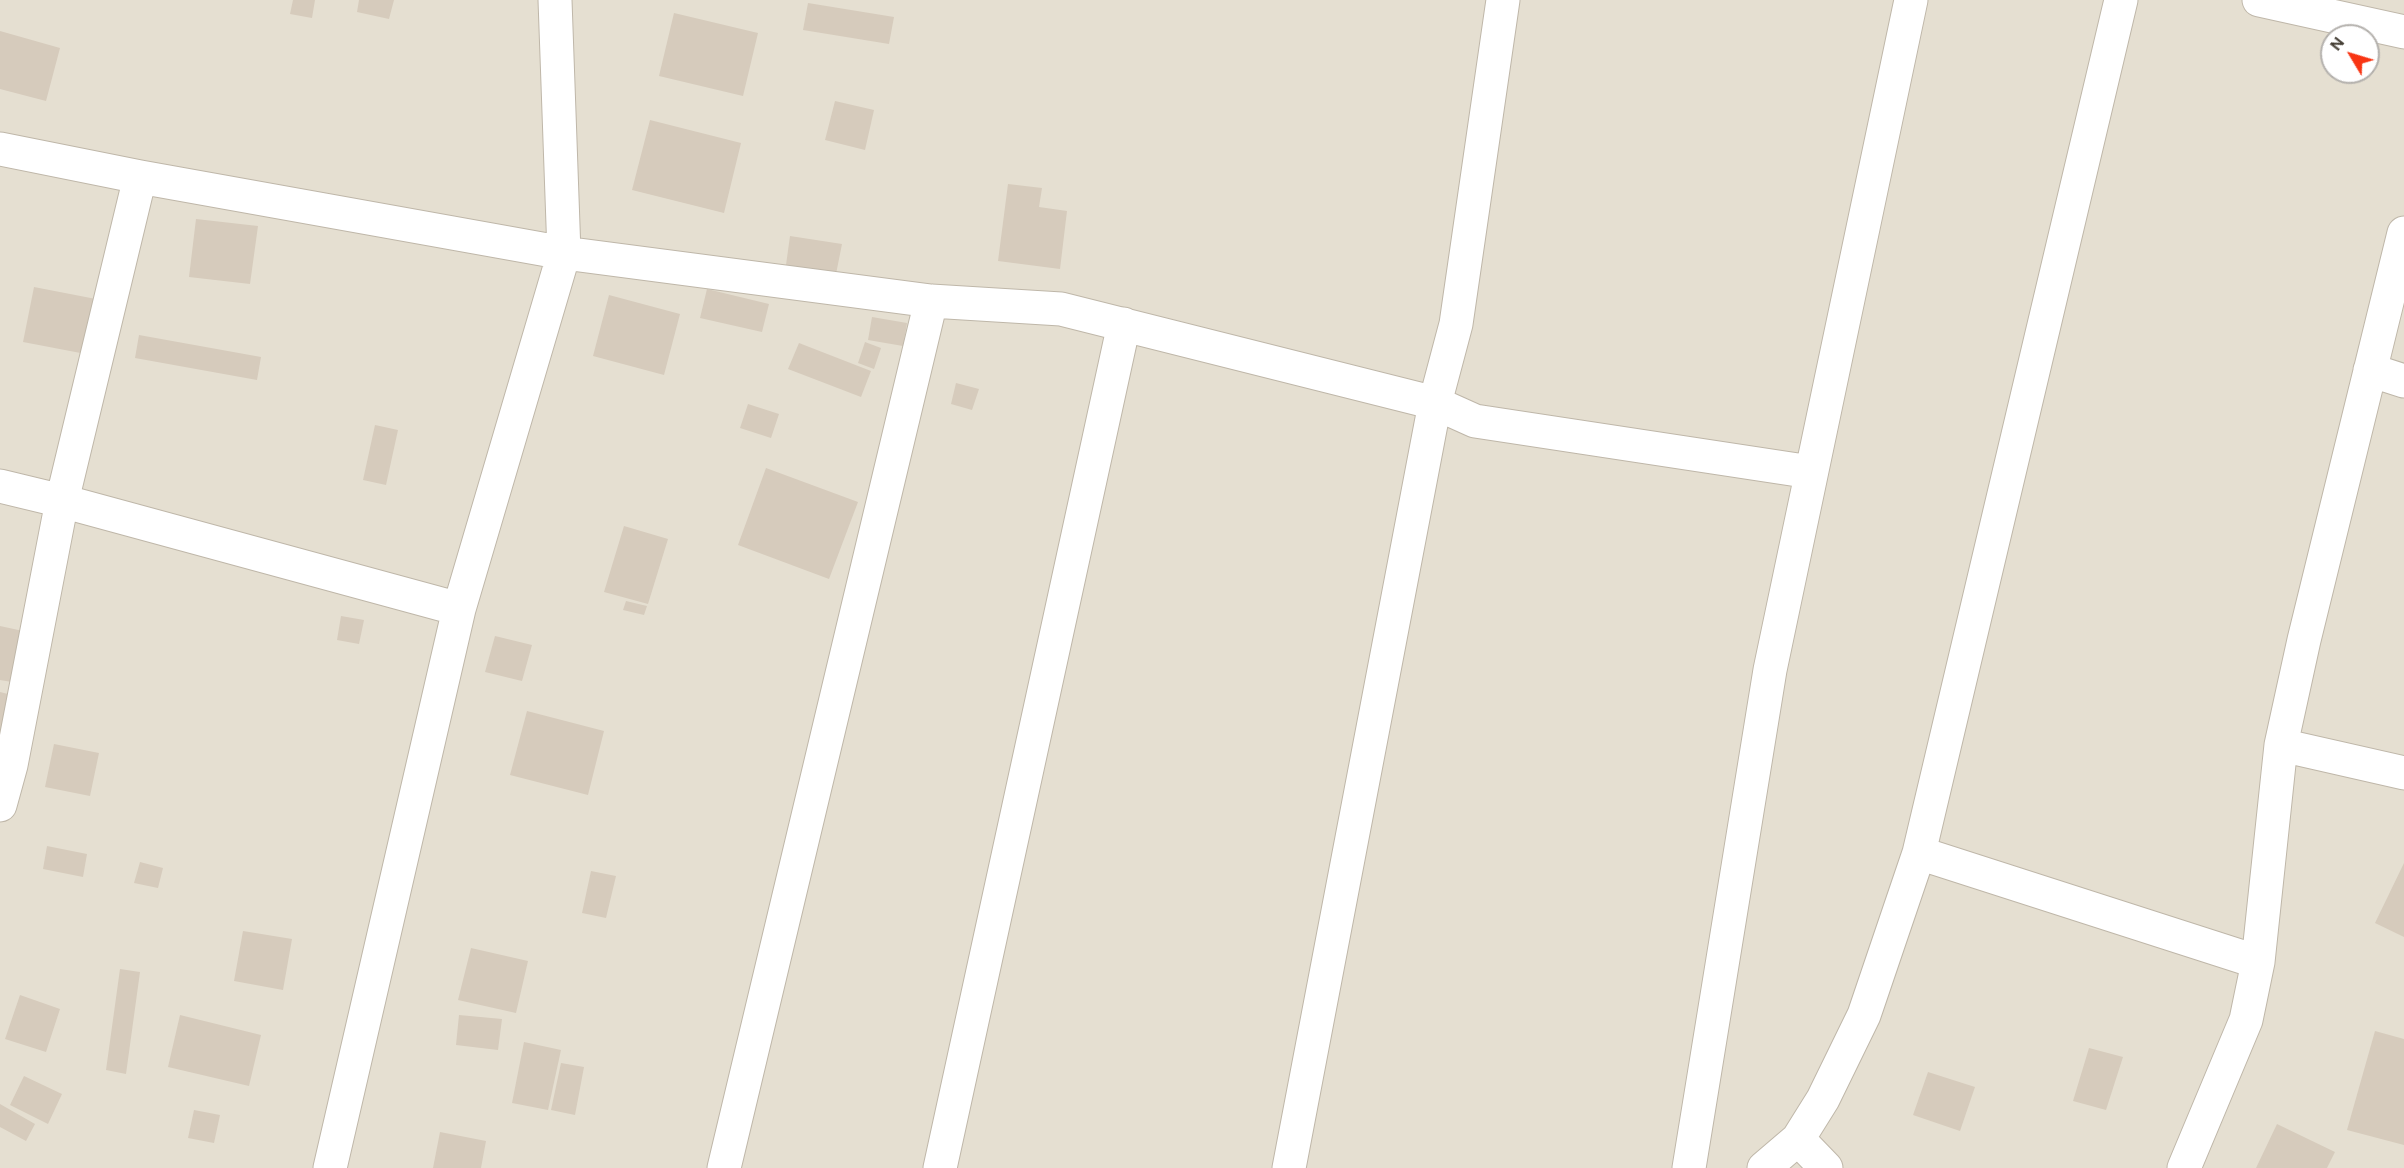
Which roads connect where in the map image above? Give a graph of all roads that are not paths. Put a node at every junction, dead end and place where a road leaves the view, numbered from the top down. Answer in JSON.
{"nodes":[{"id":1,"x":555,"y":0,"type":"edge"},
{"id":2,"x":1503,"y":0,"type":"edge"},
{"id":3,"x":1911,"y":0,"type":"edge"},
{"id":4,"x":2121,"y":0,"type":"edge"},
{"id":5,"x":2259,"y":0,"type":"edge"},
{"id":6,"x":2404,"y":32,"type":"edge"},
{"id":7,"x":0,"y":149,"type":"edge"},
{"id":8,"x":140,"y":177,"type":"junction"},
{"id":9,"x":2404,"y":233,"type":"edge"},
{"id":10,"x":564,"y":253,"type":"junction"},
{"id":11,"x":931,"y":301,"type":"junction"},
{"id":12,"x":1124,"y":324,"type":"junction"},
{"id":13,"x":2370,"y":370,"type":"junction"},
{"id":14,"x":2404,"y":381,"type":"edge"},
{"id":15,"x":1435,"y":403,"type":"junction"},
{"id":16,"x":1811,"y":472,"type":"junction"},
{"id":17,"x":0,"y":486,"type":"edge"},
{"id":18,"x":62,"y":501,"type":"junction"},
{"id":19,"x":459,"y":609,"type":"junction"},
{"id":20,"x":2282,"y":745,"type":"junction"},
{"id":21,"x":2404,"y":773,"type":"edge"},
{"id":22,"x":0,"y":805,"type":"edge"},
{"id":23,"x":1919,"y":853,"type":"junction"},
{"id":24,"x":2258,"y":962,"type":"junction"},
{"id":25,"x":1798,"y":1139,"type":"junction"},
{"id":26,"x":731,"y":1167,"type":"edge"},
{"id":27,"x":330,"y":1168,"type":"edge"},
{"id":28,"x":940,"y":1168,"type":"edge"},
{"id":29,"x":1289,"y":1168,"type":"edge"},
{"id":30,"x":1689,"y":1168,"type":"edge"},
{"id":31,"x":1764,"y":1168,"type":"edge"},
{"id":32,"x":1826,"y":1168,"type":"edge"},
{"id":33,"x":2184,"y":1168,"type":"edge"}],
"edges":[{"from":1,"to":10,"type":"street"},
{"from":2,"to":15,"type":"street"},
{"from":3,"to":16,"type":"street"},
{"from":4,"to":23,"type":"street"},
{"from":5,"to":6,"type":"street"},
{"from":7,"to":8,"type":"street"},
{"from":8,"to":10,"type":"street"},
{"from":8,"to":18,"type":"street"},
{"from":9,"to":13,"type":"street"},
{"from":10,"to":11,"type":"street"},
{"from":10,"to":19,"type":"street"},
{"from":11,"to":12,"type":"street"},
{"from":11,"to":26,"type":"street"},
{"from":12,"to":15,"type":"street"},
{"from":12,"to":28,"type":"street"},
{"from":13,"to":14,"type":"street"},
{"from":13,"to":20,"type":"street"},
{"from":15,"to":16,"type":"street"},
{"from":15,"to":29,"type":"street"},
{"from":16,"to":30,"type":"street"},
{"from":17,"to":18,"type":"street"},
{"from":18,"to":19,"type":"street"},
{"from":18,"to":22,"type":"street"},
{"from":19,"to":27,"type":"street"},
{"from":20,"to":21,"type":"street"},
{"from":20,"to":24,"type":"street"},
{"from":23,"to":24,"type":"street"},
{"from":23,"to":25,"type":"street"},
{"from":24,"to":33,"type":"street"},
{"from":25,"to":31,"type":"street"},
{"from":25,"to":32,"type":"street"}]}
